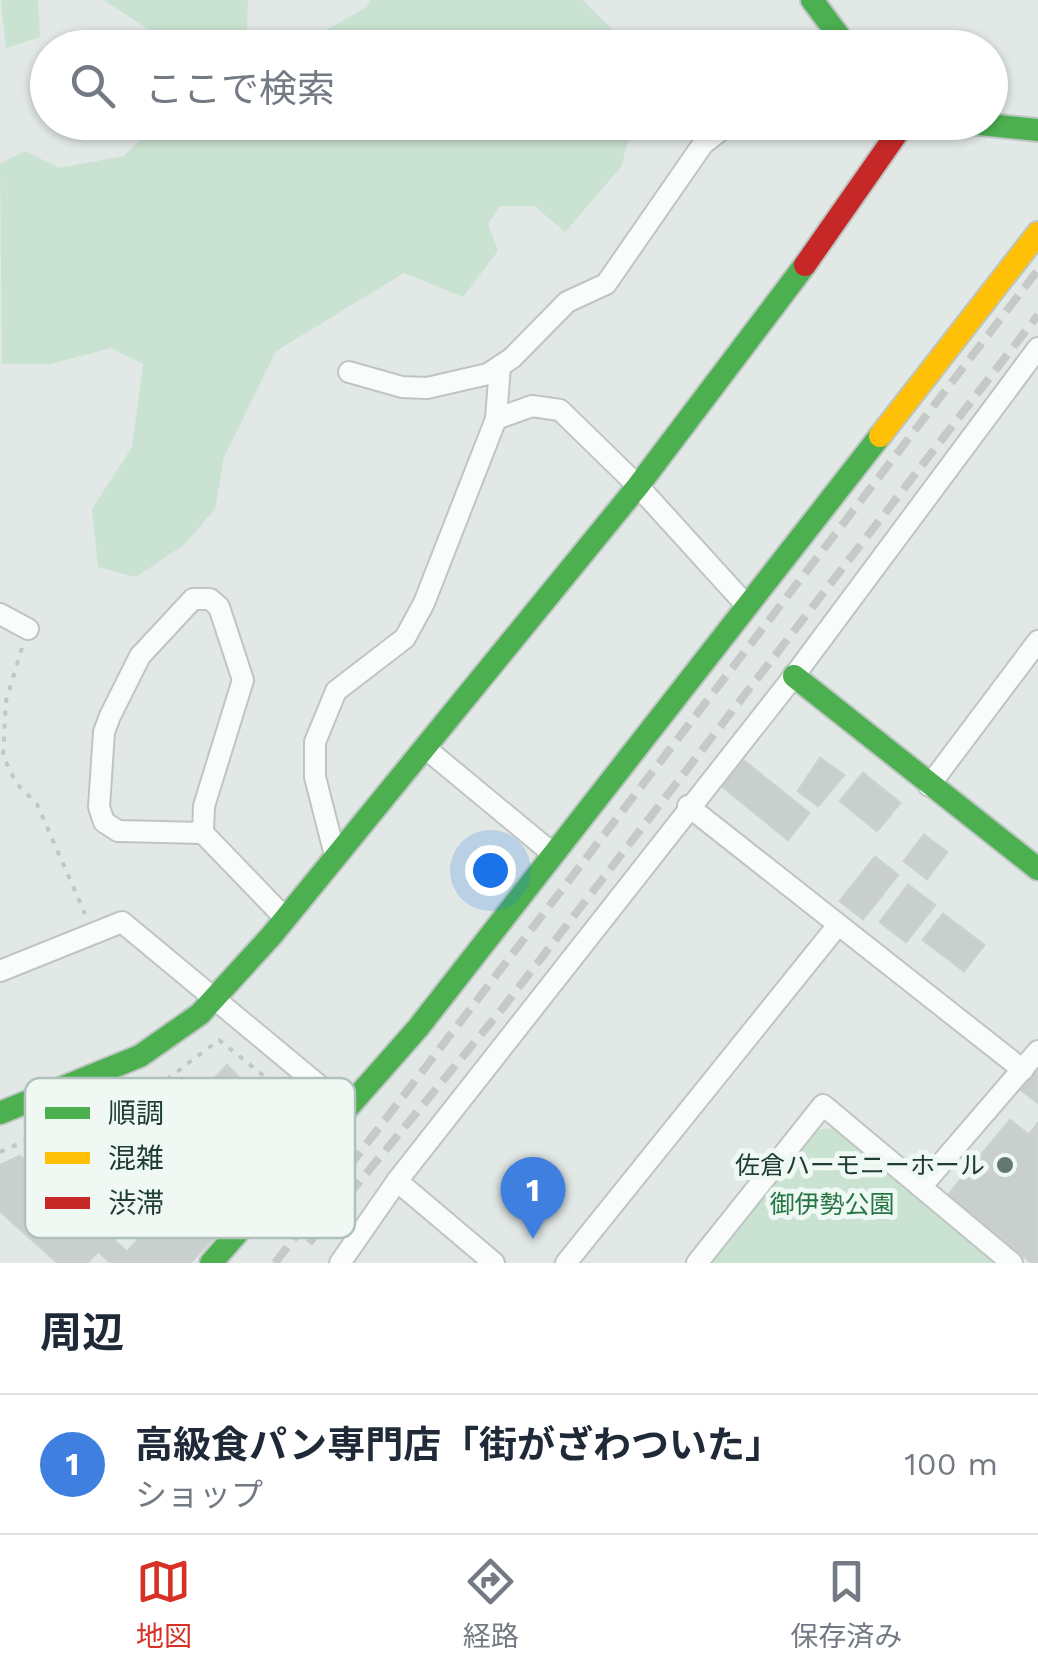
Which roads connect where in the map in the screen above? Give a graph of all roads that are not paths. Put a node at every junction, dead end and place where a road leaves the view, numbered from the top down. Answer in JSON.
{"nodes":[{"id":1,"x":812,"y":0,"type":"edge"},
{"id":2,"x":830,"y":30,"type":"edge"},
{"id":3,"x":1008,"y":127,"type":"edge"},
{"id":4,"x":1038,"y":130,"type":"edge"},
{"id":5,"x":707,"y":140,"type":"edge"},
{"id":6,"x":892,"y":140,"type":"edge"},
{"id":7,"x":1038,"y":232,"type":"edge"},
{"id":8,"x":1038,"y":350,"type":"edge"},
{"id":9,"x":500,"y":366,"type":"junction"},
{"id":10,"x":349,"y":372,"type":"dead end"},
{"id":11,"x":496,"y":419,"type":"junction"},
{"id":12,"x":638,"y":486,"type":"junction"},
{"id":13,"x":747,"y":606,"type":"junction"},
{"id":14,"x":0,"y":614,"type":"edge"},
{"id":15,"x":28,"y":629,"type":"road end"},
{"id":16,"x":1038,"y":641,"type":"edge"},
{"id":17,"x":1031,"y":665,"type":"edge"},
{"id":18,"x":794,"y":676,"type":"junction"},
{"id":19,"x":424,"y":748,"type":"junction"},
{"id":20,"x":929,"y":786,"type":"junction"},
{"id":21,"x":688,"y":806,"type":"junction"},
{"id":22,"x":203,"y":833,"type":"junction"},
{"id":23,"x":552,"y":852,"type":"junction"},
{"id":24,"x":336,"y":855,"type":"junction"},
{"id":25,"x":1038,"y":869,"type":"edge"},
{"id":26,"x":285,"y":918,"type":"junction"},
{"id":27,"x":838,"y":925,"type":"junction"},
{"id":28,"x":0,"y":972,"type":"edge"},
{"id":29,"x":214,"y":999,"type":"junction"},
{"id":30,"x":1038,"y":1050,"type":"edge"},
{"id":31,"x":1023,"y":1070,"type":"junction"},
{"id":32,"x":86,"y":1078,"type":"edge"},
{"id":33,"x":310,"y":1078,"type":"edge"},
{"id":34,"x":355,"y":1098,"type":"edge"},
{"id":35,"x":25,"y":1103,"type":"edge"},
{"id":36,"x":0,"y":1113,"type":"edge"},
{"id":37,"x":396,"y":1182,"type":"junction"},
{"id":38,"x":920,"y":1186,"type":"junction"},
{"id":39,"x":233,"y":1238,"type":"edge"},
{"id":40,"x":211,"y":1263,"type":"edge"},
{"id":41,"x":340,"y":1263,"type":"edge"},
{"id":42,"x":494,"y":1263,"type":"edge"},
{"id":43,"x":566,"y":1263,"type":"edge"},
{"id":44,"x":697,"y":1263,"type":"edge"},
{"id":45,"x":1012,"y":1263,"type":"edge"}],
"edges":[{"from":1,"to":2,"type":"main road"},
{"from":3,"to":4,"type":"main road"},
{"from":5,"to":9,"type":"street"},
{"from":6,"to":12,"type":"main road"},
{"from":7,"to":13,"type":"main road"},
{"from":8,"to":18,"type":"street"},
{"from":9,"to":10,"type":"street"},
{"from":9,"to":11,"type":"street"},
{"from":11,"to":12,"type":"street"},
{"from":11,"to":24,"type":"street"},
{"from":12,"to":13,"type":"street"},
{"from":12,"to":19,"type":"main road"},
{"from":13,"to":23,"type":"main road"},
{"from":14,"to":15,"type":"street"},
{"from":16,"to":17,"type":"street"},
{"from":17,"to":20,"type":"street"},
{"from":18,"to":20,"type":"main road"},
{"from":18,"to":21,"type":"street"},
{"from":19,"to":23,"type":"street"},
{"from":19,"to":24,"type":"main road"},
{"from":20,"to":25,"type":"main road"},
{"from":21,"to":27,"type":"street"},
{"from":21,"to":37,"type":"street"},
{"from":22,"to":22,"type":"street"},
{"from":22,"to":26,"type":"street"},
{"from":23,"to":34,"type":"main road"},
{"from":24,"to":26,"type":"main road"},
{"from":26,"to":29,"type":"main road"},
{"from":27,"to":31,"type":"street"},
{"from":27,"to":43,"type":"street"},
{"from":28,"to":29,"type":"street"},
{"from":29,"to":32,"type":"main road"},
{"from":29,"to":33,"type":"street"},
{"from":30,"to":31,"type":"street"},
{"from":31,"to":38,"type":"street"},
{"from":35,"to":36,"type":"main road"},
{"from":37,"to":41,"type":"street"},
{"from":37,"to":42,"type":"street"},
{"from":38,"to":44,"type":"street"},
{"from":38,"to":45,"type":"street"},
{"from":39,"to":40,"type":"main road"}]}
